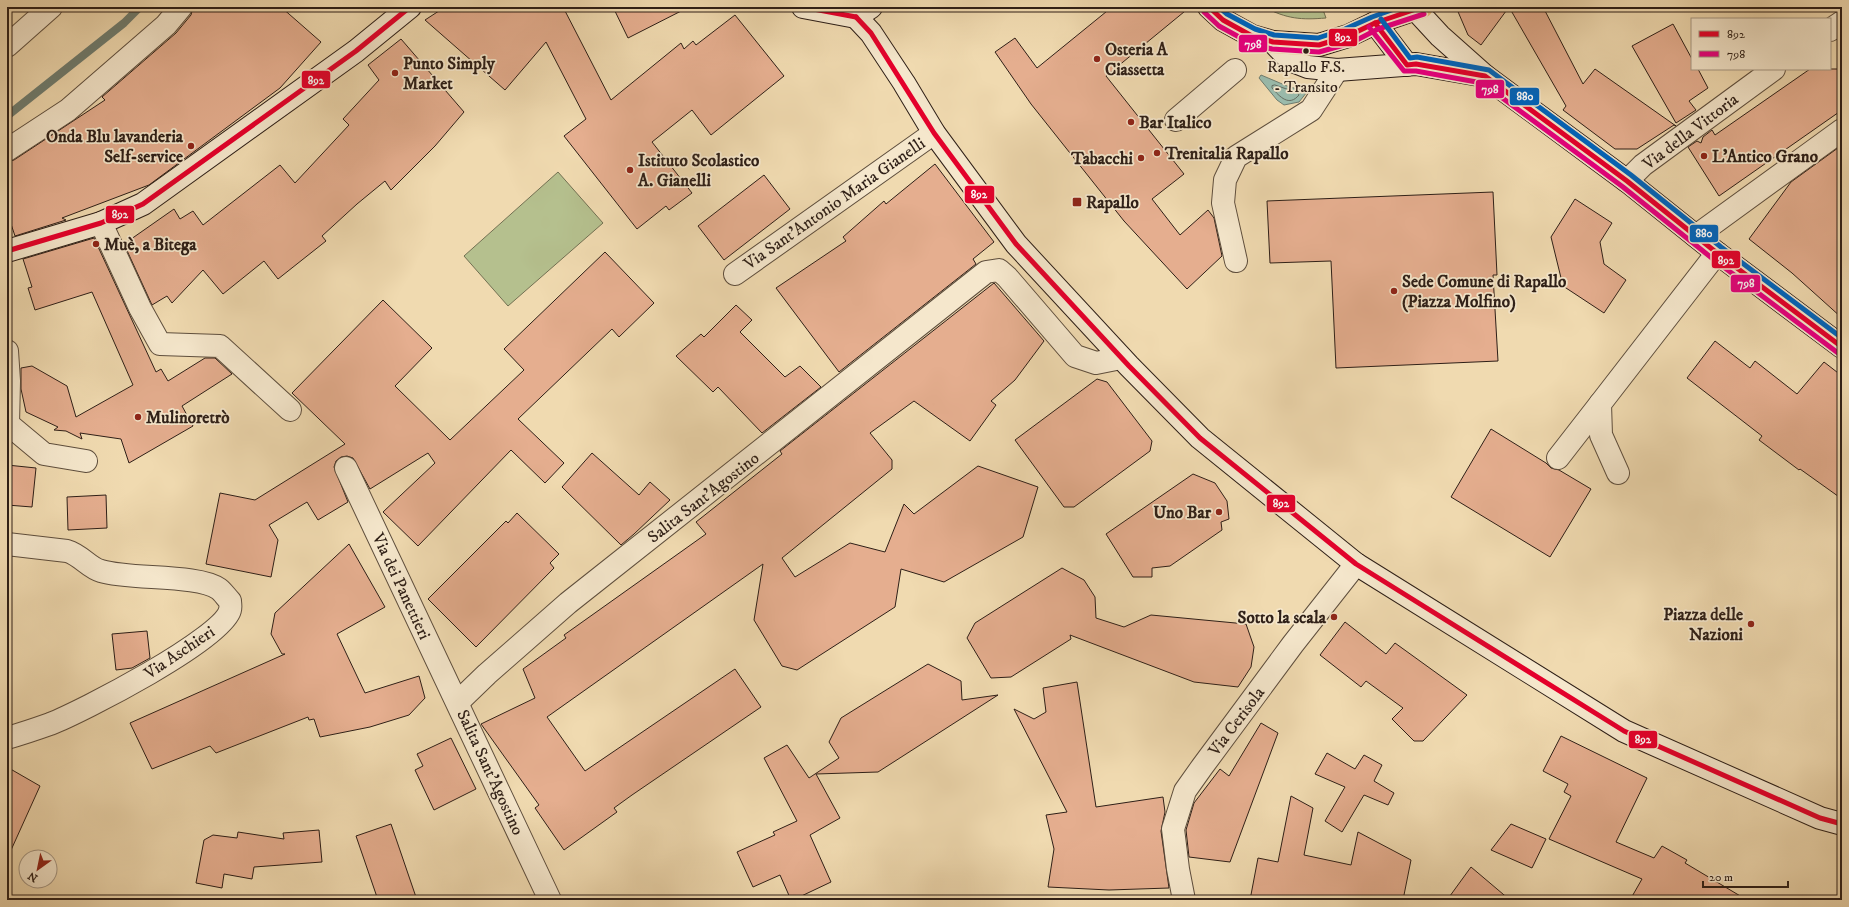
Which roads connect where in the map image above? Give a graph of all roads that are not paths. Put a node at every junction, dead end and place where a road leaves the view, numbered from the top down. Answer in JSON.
{"nodes":[{"id":1,"x":51,"y":7,"type":"edge"},
{"id":2,"x":181,"y":7,"type":"edge"},
{"id":3,"x":410,"y":7,"type":"edge"},
{"id":4,"x":803,"y":7,"type":"edge"},
{"id":5,"x":1209,"y":7,"type":"edge"},
{"id":6,"x":1419,"y":8,"type":"edge"},
{"id":7,"x":864,"y":12,"type":"edge"},
{"id":8,"x":1842,"y":22,"type":"edge"},
{"id":9,"x":1375,"y":23,"type":"junction"},
{"id":10,"x":1831,"y":29,"type":"edge"},
{"id":11,"x":1273,"y":42,"type":"junction"},
{"id":12,"x":7,"y":46,"type":"edge"},
{"id":13,"x":1407,"y":64,"type":"junction"},
{"id":14,"x":1235,"y":70,"type":"dead end"},
{"id":15,"x":1337,"y":70,"type":"junction"},
{"id":16,"x":1773,"y":70,"type":"edge"},
{"id":17,"x":1485,"y":76,"type":"junction"},
{"id":18,"x":1176,"y":120,"type":"dead end"},
{"id":19,"x":1842,"y":130,"type":"edge"},
{"id":20,"x":934,"y":133,"type":"junction"},
{"id":21,"x":7,"y":150,"type":"edge"},
{"id":22,"x":1627,"y":181,"type":"junction"},
{"id":23,"x":101,"y":223,"type":"junction"},
{"id":24,"x":1696,"y":236,"type":"junction"},
{"id":25,"x":7,"y":251,"type":"edge"},
{"id":26,"x":1717,"y":253,"type":"junction"},
{"id":27,"x":1236,"y":261,"type":"dead end"},
{"id":28,"x":735,"y":274,"type":"dead end"},
{"id":29,"x":1842,"y":347,"type":"edge"},
{"id":30,"x":7,"y":351,"type":"edge"},
{"id":31,"x":1121,"y":358,"type":"junction"},
{"id":32,"x":1600,"y":404,"type":"junction"},
{"id":33,"x":290,"y":410,"type":"dead end"},
{"id":34,"x":1558,"y":458,"type":"dead end"},
{"id":35,"x":86,"y":461,"type":"dead end"},
{"id":36,"x":346,"y":468,"type":"dead end"},
{"id":37,"x":1618,"y":474,"type":"dead end"},
{"id":38,"x":7,"y":544,"type":"edge"},
{"id":39,"x":1356,"y":564,"type":"junction"},
{"id":40,"x":458,"y":702,"type":"junction"},
{"id":41,"x":7,"y":738,"type":"edge"},
{"id":42,"x":1842,"y":824,"type":"edge"},
{"id":43,"x":550,"y":900,"type":"edge"},
{"id":44,"x":1184,"y":900,"type":"edge"}],
"edges":[{"from":1,"to":12,"type":"street"},
{"from":2,"to":21,"type":"street"},
{"from":3,"to":23,"type":"street"},
{"from":4,"to":7,"type":"street"},
{"from":5,"to":11,"type":"main road"},
{"from":6,"to":9,"type":"main road"},
{"from":6,"to":17,"type":"street"},
{"from":7,"to":20,"type":"street"},
{"from":8,"to":10,"type":"street"},
{"from":9,"to":11,"type":"main road"},
{"from":9,"to":13,"type":"street"},
{"from":11,"to":15,"type":"street"},
{"from":13,"to":15,"type":"street"},
{"from":13,"to":17,"type":"street"},
{"from":14,"to":18,"type":"street"},
{"from":15,"to":27,"type":"street"},
{"from":16,"to":22,"type":"street","name":"Via della Vittoria"},
{"from":17,"to":22,"type":"street"},
{"from":19,"to":24,"type":"street"},
{"from":20,"to":28,"type":"street","name":"Via Sant'Antonio Maria Gianelli"},
{"from":20,"to":31,"type":"street"},
{"from":22,"to":24,"type":"street"},
{"from":23,"to":25,"type":"street"},
{"from":23,"to":33,"type":"street"},
{"from":24,"to":26,"type":"street"},
{"from":26,"to":29,"type":"street"},
{"from":26,"to":32,"type":"street"},
{"from":30,"to":35,"type":"street"},
{"from":31,"to":39,"type":"street"},
{"from":31,"to":40,"type":"street","name":"Salita Sant'Agostino"},
{"from":32,"to":34,"type":"street"},
{"from":32,"to":37,"type":"street"},
{"from":36,"to":40,"type":"street","name":"Via dei Panettieri"},
{"from":38,"to":41,"type":"street","name":"Via Aschieri"},
{"from":39,"to":42,"type":"street"},
{"from":39,"to":44,"type":"street","name":"Via Cerisola"},
{"from":40,"to":43,"type":"street","name":"Salita Sant'Agostino"}]}
